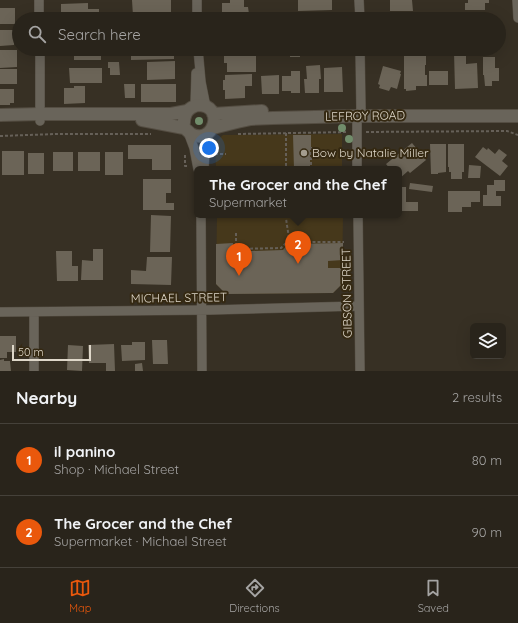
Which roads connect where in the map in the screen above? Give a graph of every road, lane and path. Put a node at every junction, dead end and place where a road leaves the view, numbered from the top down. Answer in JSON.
{"nodes":[{"id":1,"x":39,"y":0,"type":"edge"},
{"id":2,"x":196,"y":0,"type":"edge"},
{"id":3,"x":360,"y":0,"type":"edge"},
{"id":4,"x":517,"y":0,"type":"edge"},
{"id":5,"x":39,"y":12,"type":"edge"},
{"id":6,"x":197,"y":12,"type":"edge"},
{"id":7,"x":360,"y":12,"type":"edge"},
{"id":8,"x":518,"y":18,"type":"edge"},
{"id":9,"x":40,"y":56,"type":"edge"},
{"id":10,"x":198,"y":56,"type":"edge"},
{"id":11,"x":360,"y":56,"type":"edge"},
{"id":12,"x":518,"y":108,"type":"edge"},
{"id":13,"x":200,"y":109,"type":"junction"},
{"id":14,"x":359,"y":113,"type":"junction"},
{"id":15,"x":0,"y":115,"type":"edge"},
{"id":16,"x":518,"y":116,"type":"edge"},
{"id":17,"x":40,"y":118,"type":"junction"},
{"id":18,"x":0,"y":122,"type":"edge"},
{"id":19,"x":186,"y":130,"type":"junction"},
{"id":20,"x":210,"y":131,"type":"junction"},
{"id":21,"x":351,"y":132,"type":"dead end"},
{"id":22,"x":365,"y":132,"type":"dead end"},
{"id":23,"x":286,"y":133,"type":"junction"},
{"id":24,"x":156,"y":134,"type":"dead end"},
{"id":25,"x":237,"y":134,"type":"dead end"},
{"id":26,"x":518,"y":135,"type":"edge"},
{"id":27,"x":0,"y":136,"type":"edge"},
{"id":28,"x":310,"y":147,"type":"dead end"},
{"id":29,"x":185,"y":150,"type":"dead end"},
{"id":30,"x":214,"y":154,"type":"dead end"},
{"id":31,"x":226,"y":154,"type":"dead end"},
{"id":32,"x":185,"y":166,"type":"dead end"},
{"id":33,"x":197,"y":166,"type":"edge"},
{"id":34,"x":204,"y":166,"type":"edge"},
{"id":35,"x":286,"y":166,"type":"edge"},
{"id":36,"x":311,"y":166,"type":"edge"},
{"id":37,"x":357,"y":166,"type":"edge"},
{"id":38,"x":201,"y":218,"type":"edge"},
{"id":39,"x":286,"y":218,"type":"edge"},
{"id":40,"x":358,"y":218,"type":"edge"},
{"id":41,"x":236,"y":233,"type":"dead end"},
{"id":42,"x":289,"y":242,"type":"junction"},
{"id":43,"x":344,"y":242,"type":"dead end"},
{"id":44,"x":359,"y":306,"type":"junction"},
{"id":45,"x":202,"y":310,"type":"junction"},
{"id":46,"x":0,"y":312,"type":"edge"},
{"id":47,"x":34,"y":312,"type":"junction"},
{"id":48,"x":34,"y":371,"type":"edge"},
{"id":49,"x":202,"y":371,"type":"edge"},
{"id":50,"x":360,"y":371,"type":"edge"}],
"edges":[{"from":1,"to":5,"type":"street"},
{"from":2,"to":6,"type":"street"},
{"from":3,"to":7,"type":"street"},
{"from":4,"to":8,"type":"street"},
{"from":9,"to":17,"type":"street"},
{"from":10,"to":13,"type":"street"},
{"from":11,"to":14,"type":"street"},
{"from":12,"to":14,"type":"street","name":"LEFROY ROAD"},
{"from":13,"to":14,"type":"street","name":"LEFROY ROAD"},
{"from":13,"to":17,"type":"street","name":"LEFROY ROAD"},
{"from":13,"to":19,"type":"street"},
{"from":13,"to":20,"type":"street"},
{"from":14,"to":16,"type":"street","name":"LEFROY ROAD"},
{"from":14,"to":20,"type":"street","name":"LEFROY ROAD"},
{"from":14,"to":37,"type":"street"},
{"from":15,"to":17,"type":"street","name":"LEFROY ROAD"},
{"from":17,"to":18,"type":"street","name":"LEFROY ROAD"},
{"from":17,"to":19,"type":"street","name":"LEFROY ROAD"},
{"from":19,"to":20,"type":"street","name":"LEFROY ROAD"},
{"from":19,"to":33,"type":"street"},
{"from":20,"to":34,"type":"street"},
{"from":21,"to":23,"type":"path"},
{"from":22,"to":26,"type":"path"},
{"from":23,"to":25,"type":"path"},
{"from":23,"to":35,"type":"path"},
{"from":24,"to":27,"type":"path"},
{"from":28,"to":36,"type":"path"},
{"from":29,"to":32,"type":"path"},
{"from":30,"to":31,"type":"path"},
{"from":38,"to":45,"type":"street"},
{"from":39,"to":42,"type":"path"},
{"from":40,"to":44,"type":"street","name":"GIBSON STREET"},
{"from":41,"to":42,"type":"path"},
{"from":42,"to":43,"type":"path"},
{"from":44,"to":45,"type":"street","name":"MICHAEL STREET"},
{"from":44,"to":50,"type":"street","name":"GIBSON STREET"},
{"from":45,"to":47,"type":"street","name":"MICHAEL STREET"},
{"from":45,"to":49,"type":"street"},
{"from":46,"to":47,"type":"street","name":"MICHAEL STREET"},
{"from":47,"to":48,"type":"street"}]}
